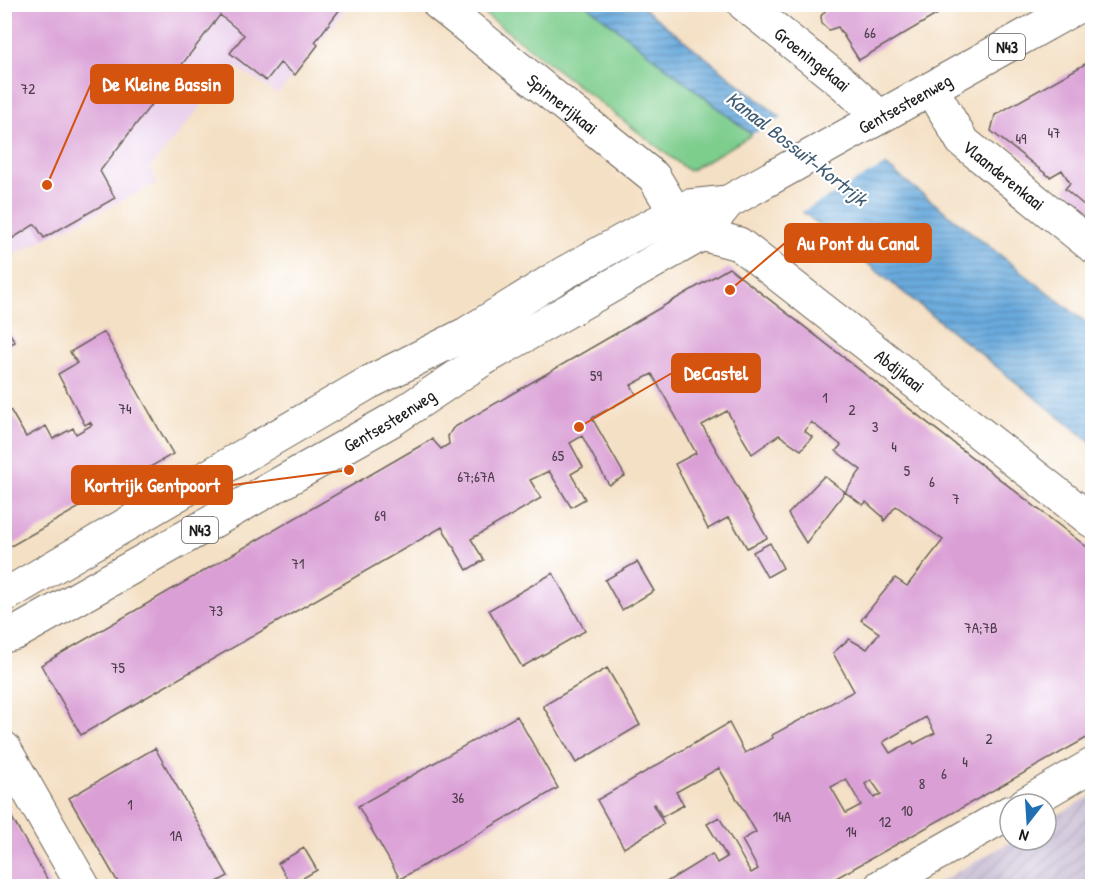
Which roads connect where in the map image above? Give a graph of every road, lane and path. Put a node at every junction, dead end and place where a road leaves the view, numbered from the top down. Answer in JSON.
{"nodes":[{"id":1,"x":439,"y":4,"type":"edge"},
{"id":2,"x":744,"y":4,"type":"edge"},
{"id":3,"x":1082,"y":4,"type":"edge"},
{"id":4,"x":932,"y":88,"type":"junction"},
{"id":5,"x":876,"y":119,"type":"junction"},
{"id":6,"x":728,"y":202,"type":"junction"},
{"id":7,"x":675,"y":212,"type":"junction"},
{"id":8,"x":702,"y":234,"type":"junction"},
{"id":9,"x":1092,"y":246,"type":"edge"},
{"id":10,"x":1092,"y":521,"type":"edge"},
{"id":11,"x":4,"y":596,"type":"edge"},
{"id":12,"x":4,"y":636,"type":"edge"},
{"id":13,"x":4,"y":748,"type":"edge"},
{"id":14,"x":1092,"y":765,"type":"edge"},
{"id":15,"x":1045,"y":792,"type":"edge"},
{"id":16,"x":998,"y":819,"type":"edge"},
{"id":17,"x":83,"y":886,"type":"edge"},
{"id":18,"x":881,"y":886,"type":"edge"}],
"edges":[{"from":1,"to":7,"type":"main road","name":"Spinnerijkaai"},
{"from":2,"to":5,"type":"main road","name":"Groeningekaai"},
{"from":3,"to":4,"type":"main road","name":"Gentsesteenweg","number":"N43"},
{"from":4,"to":5,"type":"main road","name":"Gentsesteenweg","number":"N43"},
{"from":4,"to":9,"type":"main road","name":"Vlaanderenkaai"},
{"from":5,"to":6,"type":"main road","name":"Gentsesteenweg","number":"N43"},
{"from":6,"to":7,"type":"main road","name":"Gentsesteenweg","number":"N43"},
{"from":6,"to":8,"type":"main road","name":"Gentsesteenweg","number":"N43"},
{"from":7,"to":11,"type":"main road","name":"Gentsesteenweg","number":"N43"},
{"from":8,"to":10,"type":"main road","name":"Abdijkaai"},
{"from":8,"to":12,"type":"main road","name":"Gentsesteenweg","number":"N43"},
{"from":13,"to":17,"type":"main road"},
{"from":14,"to":15,"type":"main road"},
{"from":16,"to":18,"type":"main road"}]}
